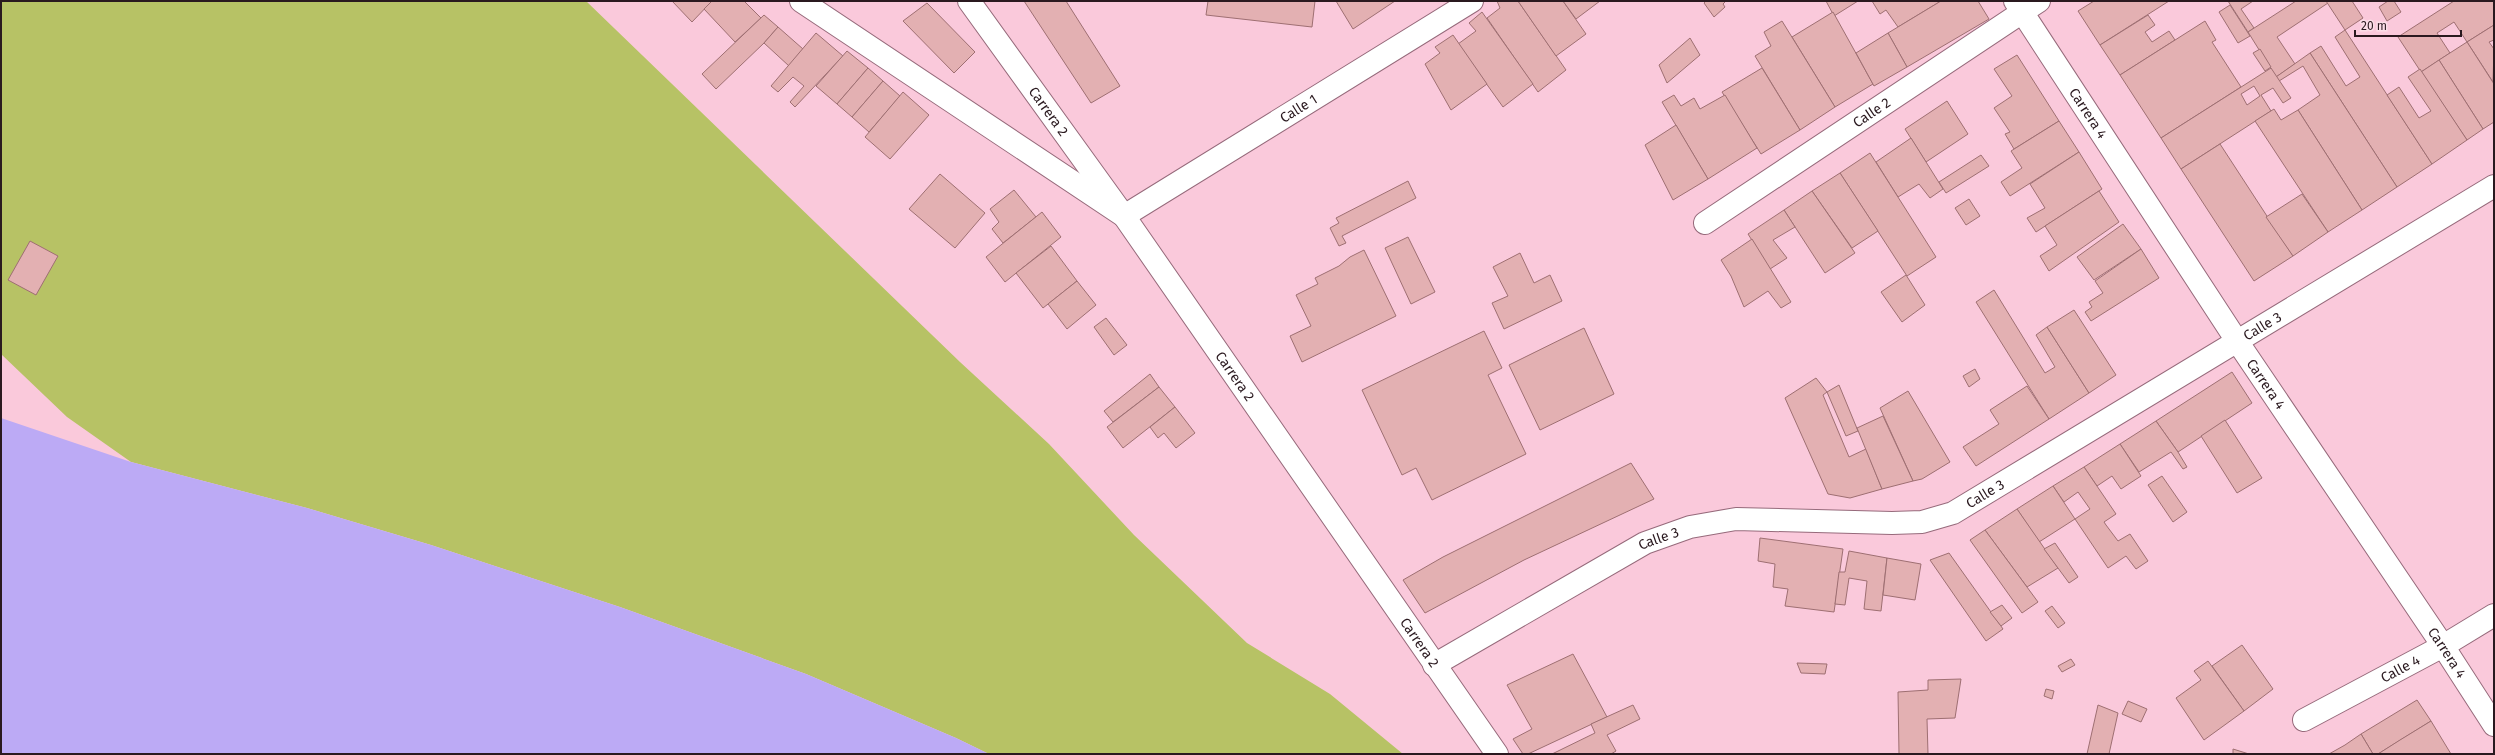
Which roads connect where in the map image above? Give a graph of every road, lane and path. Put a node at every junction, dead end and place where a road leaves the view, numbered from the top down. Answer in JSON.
{"nodes":[{"id":1,"x":801,"y":1,"type":"edge"},
{"id":2,"x":969,"y":1,"type":"edge"},
{"id":3,"x":1472,"y":1,"type":"edge"},
{"id":4,"x":2025,"y":5,"type":"edge"},
{"id":5,"x":2494,"y":186,"type":"edge"},
{"id":6,"x":1124,"y":216,"type":"junction"},
{"id":7,"x":1705,"y":223,"type":"dead end"},
{"id":8,"x":2237,"y":341,"type":"junction"},
{"id":9,"x":2494,"y":615,"type":"edge"},
{"id":10,"x":2443,"y":646,"type":"junction"},
{"id":11,"x":1434,"y":665,"type":"junction"},
{"id":12,"x":2304,"y":720,"type":"dead end"},
{"id":13,"x":2494,"y":725,"type":"edge"},
{"id":14,"x":1497,"y":754,"type":"edge"}],
"edges":[{"from":1,"to":6,"type":"street"},
{"from":2,"to":6,"type":"street","name":"Carrera 2"},
{"from":3,"to":6,"type":"street","name":"Calle 1"},
{"from":4,"to":7,"type":"street","name":"Calle 2"},
{"from":4,"to":8,"type":"street","name":"Carrera 4"},
{"from":5,"to":8,"type":"street","name":"Calle 3"},
{"from":6,"to":11,"type":"street","name":"Carrera 2"},
{"from":8,"to":10,"type":"street","name":"Carrera 4"},
{"from":8,"to":11,"type":"street","name":"Calle 3"},
{"from":9,"to":10,"type":"street","name":"Calle 4"},
{"from":10,"to":12,"type":"street","name":"Calle 4"},
{"from":10,"to":13,"type":"street","name":"Carrera 4"},
{"from":11,"to":14,"type":"street","name":"Carrera 2"}]}
